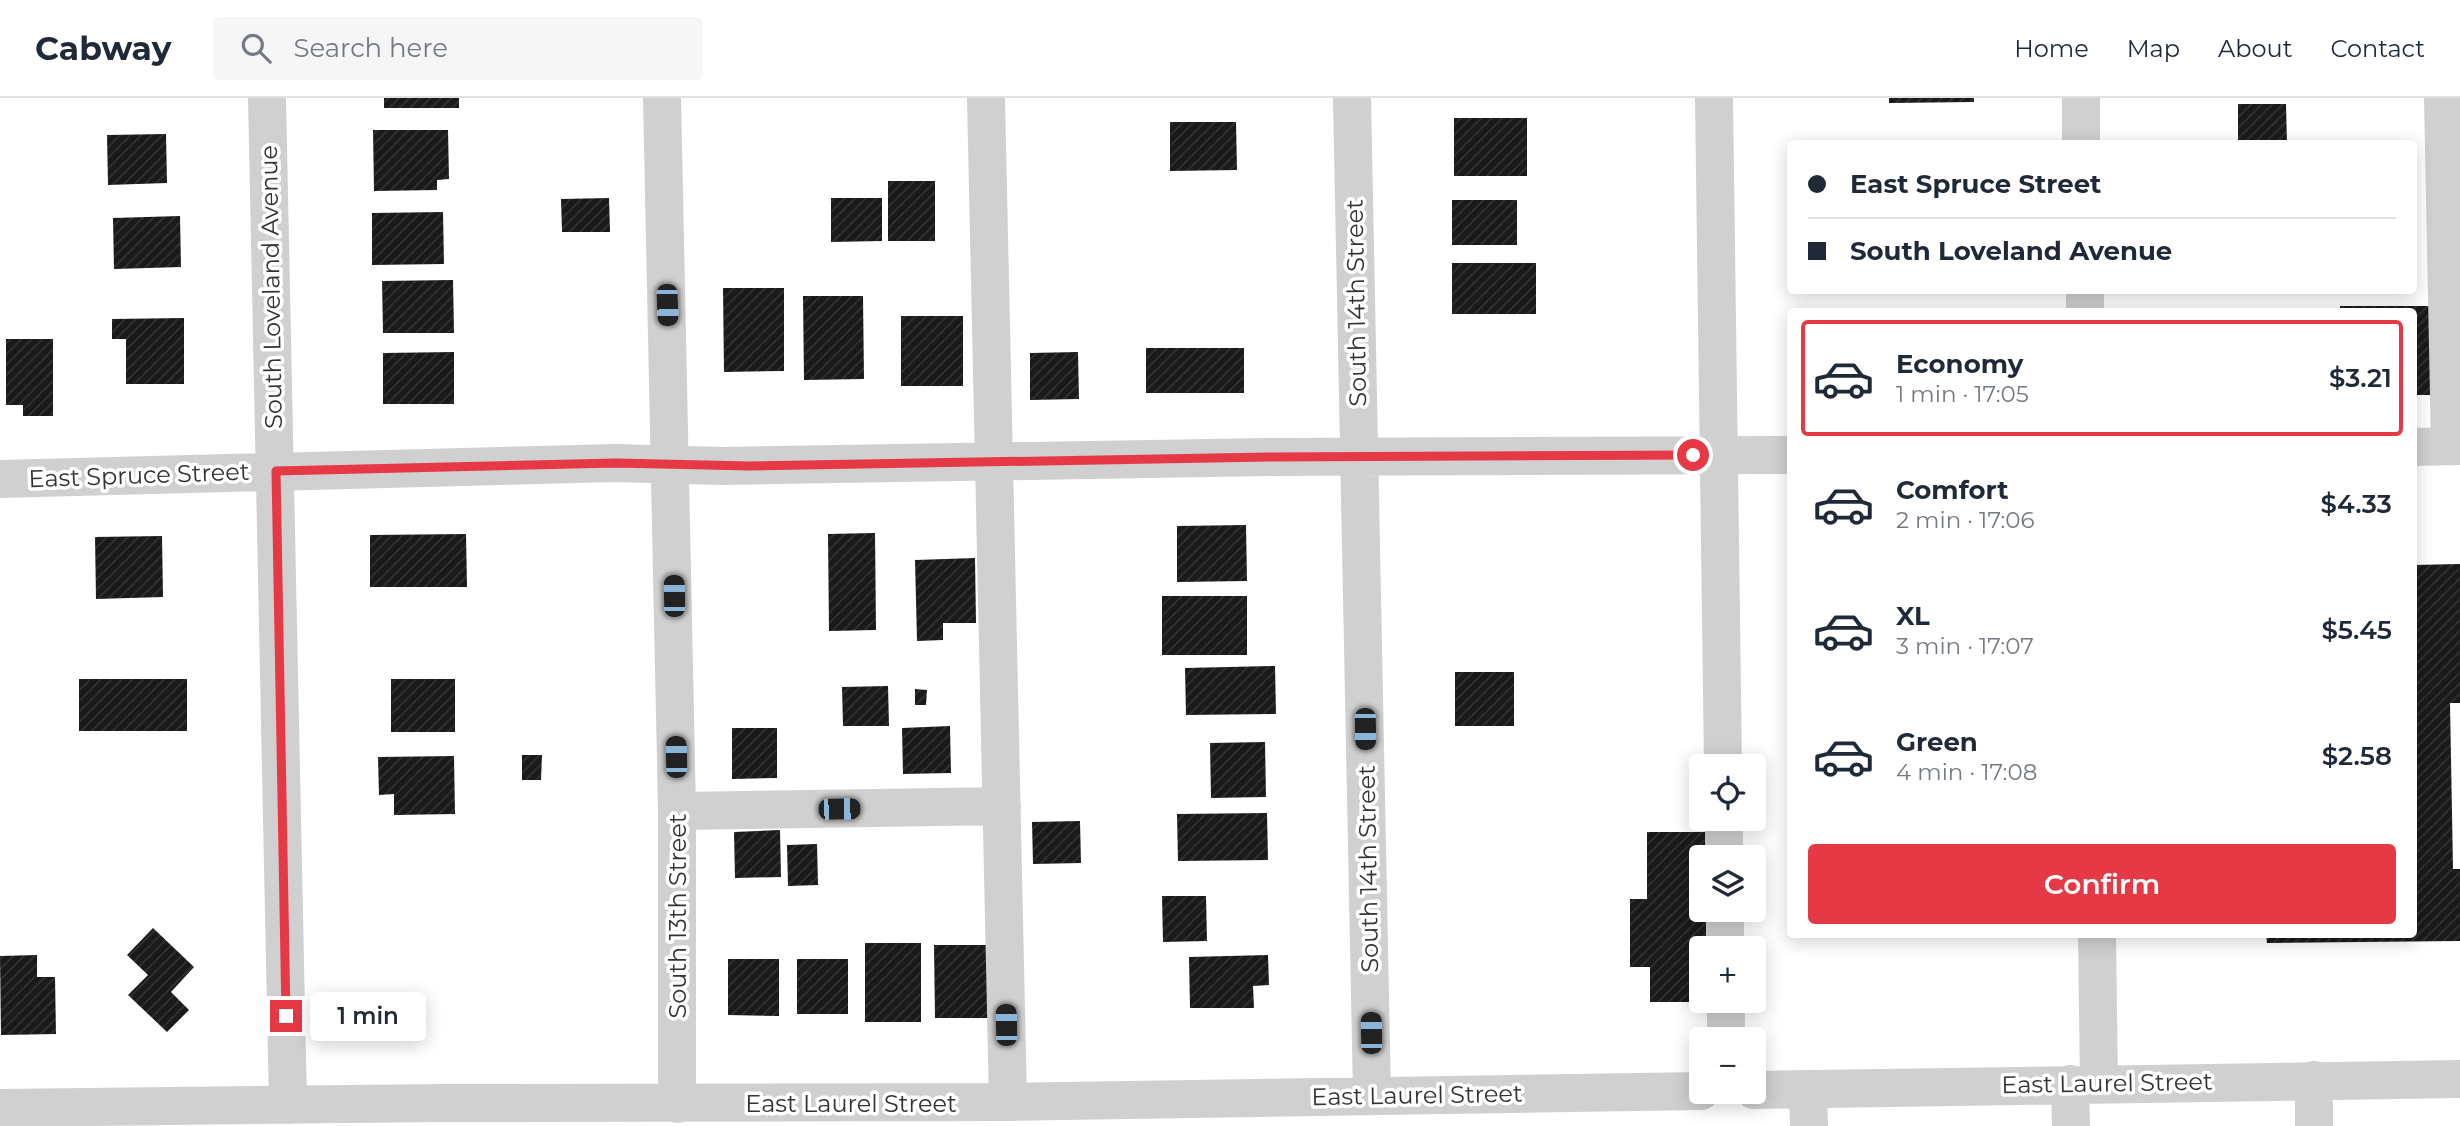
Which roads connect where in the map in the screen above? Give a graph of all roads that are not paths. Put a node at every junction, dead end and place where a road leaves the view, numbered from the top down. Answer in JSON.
{"nodes":[{"id":1,"x":267,"y":98,"type":"edge"},
{"id":2,"x":662,"y":98,"type":"edge"},
{"id":3,"x":986,"y":98,"type":"edge"},
{"id":4,"x":1352,"y":98,"type":"edge"},
{"id":5,"x":1714,"y":98,"type":"edge"},
{"id":6,"x":2081,"y":98,"type":"edge"},
{"id":7,"x":2443,"y":98,"type":"edge"},
{"id":8,"x":2081,"y":140,"type":"edge"},
{"id":9,"x":2441,"y":446,"type":"edge"},
{"id":10,"x":1719,"y":455,"type":"junction"},
{"id":11,"x":1787,"y":455,"type":"edge"},
{"id":12,"x":1359,"y":457,"type":"junction"},
{"id":13,"x":671,"y":463,"type":"junction"},
{"id":14,"x":994,"y":463,"type":"junction"},
{"id":15,"x":276,"y":471,"type":"junction"},
{"id":16,"x":0,"y":479,"type":"edge"},
{"id":17,"x":1723,"y":754,"type":"edge"},
{"id":18,"x":1002,"y":806,"type":"junction"},
{"id":19,"x":677,"y":811,"type":"junction"},
{"id":20,"x":2097,"y":938,"type":"edge"},
{"id":21,"x":2460,"y":1079,"type":"edge"},
{"id":22,"x":2314,"y":1080,"type":"junction"},
{"id":23,"x":2085,"y":1084,"type":"junction"},
{"id":24,"x":1689,"y":1092,"type":"edge"},
{"id":25,"x":1766,"y":1094,"type":"edge"},
{"id":26,"x":1372,"y":1095,"type":"junction"},
{"id":27,"x":1008,"y":1102,"type":"junction"},
{"id":28,"x":677,"y":1104,"type":"junction"},
{"id":29,"x":288,"y":1105,"type":"junction"},
{"id":30,"x":1808,"y":1107,"type":"edge"},
{"id":31,"x":0,"y":1108,"type":"edge"},
{"id":32,"x":1451,"y":1110,"type":"edge"},
{"id":33,"x":1121,"y":1113,"type":"edge"},
{"id":34,"x":441,"y":1114,"type":"edge"},
{"id":35,"x":790,"y":1114,"type":"edge"},
{"id":36,"x":2071,"y":1126,"type":"edge"},
{"id":37,"x":2314,"y":1126,"type":"edge"}],
"edges":[{"from":1,"to":15,"type":"street","name":"South Loveland Avenue"},
{"from":2,"to":13,"type":"street","name":"South 13th Street"},
{"from":3,"to":14,"type":"street"},
{"from":4,"to":12,"type":"street","name":"South 14th Street"},
{"from":5,"to":10,"type":"street"},
{"from":6,"to":8,"type":"street"},
{"from":7,"to":9,"type":"street"},
{"from":10,"to":11,"type":"street","name":"East Spruce Street"},
{"from":10,"to":12,"type":"street","name":"East Spruce Street"},
{"from":10,"to":17,"type":"street"},
{"from":12,"to":14,"type":"street","name":"East Spruce Street"},
{"from":12,"to":26,"type":"street","name":"South 14th Street"},
{"from":13,"to":14,"type":"street","name":"East Spruce Street"},
{"from":13,"to":15,"type":"street","name":"East Spruce Street"},
{"from":13,"to":19,"type":"street","name":"South 13th Street"},
{"from":14,"to":18,"type":"street"},
{"from":15,"to":16,"type":"street","name":"East Spruce Street"},
{"from":15,"to":29,"type":"street","name":"South Loveland Avenue"},
{"from":18,"to":19,"type":"street"},
{"from":18,"to":27,"type":"street"},
{"from":19,"to":28,"type":"street","name":"South 13th Street"},
{"from":20,"to":23,"type":"street"},
{"from":21,"to":22,"type":"street","name":"East Laurel Street"},
{"from":22,"to":23,"type":"street","name":"East Laurel Street"},
{"from":22,"to":37,"type":"street"},
{"from":23,"to":30,"type":"street","name":"East Laurel Street"},
{"from":23,"to":36,"type":"street"},
{"from":24,"to":32,"type":"street","name":"East Laurel Street"},
{"from":25,"to":30,"type":"street","name":"East Laurel Street"},
{"from":26,"to":32,"type":"street","name":"East Laurel Street"},
{"from":26,"to":33,"type":"street","name":"East Laurel Street"},
{"from":27,"to":33,"type":"street","name":"East Laurel Street"},
{"from":27,"to":35,"type":"street","name":"East Laurel Street"},
{"from":28,"to":34,"type":"street","name":"East Laurel Street"},
{"from":28,"to":35,"type":"street","name":"East Laurel Street"},
{"from":29,"to":31,"type":"street","name":"East Laurel Street"},
{"from":29,"to":34,"type":"street","name":"East Laurel Street"}]}
